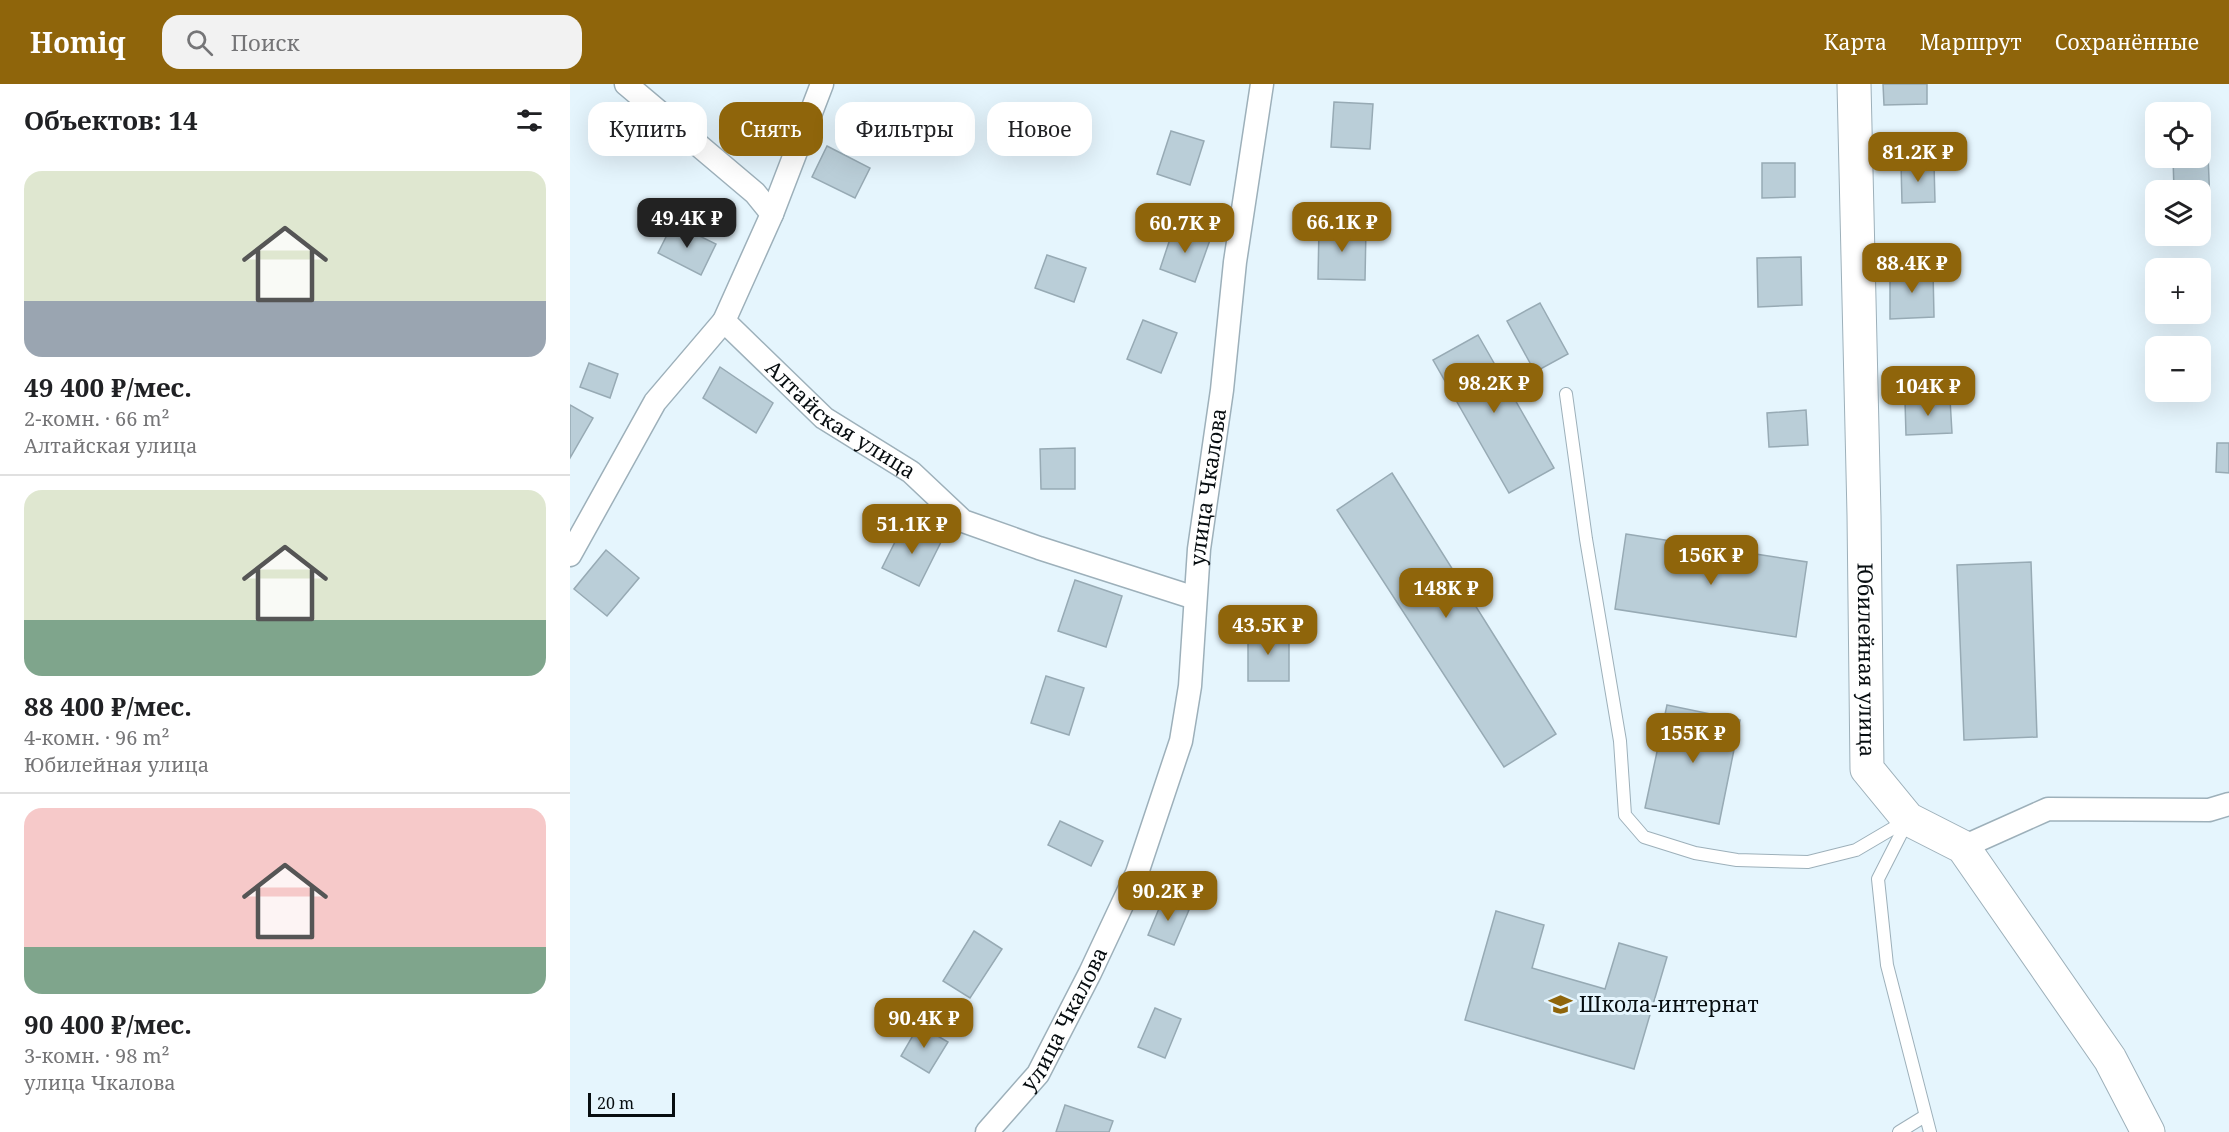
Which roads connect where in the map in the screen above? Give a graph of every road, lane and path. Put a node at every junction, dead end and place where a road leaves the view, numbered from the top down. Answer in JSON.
{"nodes":[{"id":1,"x":626,"y":84,"type":"edge"},
{"id":2,"x":822,"y":84,"type":"edge"},
{"id":3,"x":1262,"y":84,"type":"edge"},
{"id":4,"x":1854,"y":84,"type":"edge"},
{"id":5,"x":772,"y":214,"type":"junction"},
{"id":6,"x":724,"y":321,"type":"junction"},
{"id":7,"x":1566,"y":394,"type":"dead end"},
{"id":8,"x":570,"y":555,"type":"edge"},
{"id":9,"x":1196,"y":598,"type":"junction"},
{"id":10,"x":2229,"y":804,"type":"edge"},
{"id":11,"x":1908,"y":819,"type":"junction"},
{"id":12,"x":1963,"y":847,"type":"junction"},
{"id":13,"x":1925,"y":1116,"type":"junction"},
{"id":14,"x":987,"y":1132,"type":"edge"},
{"id":15,"x":1899,"y":1132,"type":"edge"},
{"id":16,"x":1930,"y":1132,"type":"edge"},
{"id":17,"x":2148,"y":1132,"type":"edge"}],
"edges":[{"from":1,"to":5,"type":"street"},
{"from":2,"to":5,"type":"street"},
{"from":3,"to":9,"type":"street","name":"улица Чкалова"},
{"from":4,"to":11,"type":"street","name":"Юбилейная улица"},
{"from":5,"to":6,"type":"street"},
{"from":6,"to":8,"type":"street"},
{"from":6,"to":9,"type":"street","name":"Алтайская улица"},
{"from":7,"to":11,"type":"lane"},
{"from":9,"to":14,"type":"street","name":"улица Чкалова"},
{"from":10,"to":12,"type":"street"},
{"from":11,"to":12,"type":"street","name":"Юбилейная улица"},
{"from":11,"to":13,"type":"lane"},
{"from":12,"to":17,"type":"street","name":"Юбилейная улица"},
{"from":13,"to":15,"type":"lane"},
{"from":13,"to":16,"type":"lane"}]}
